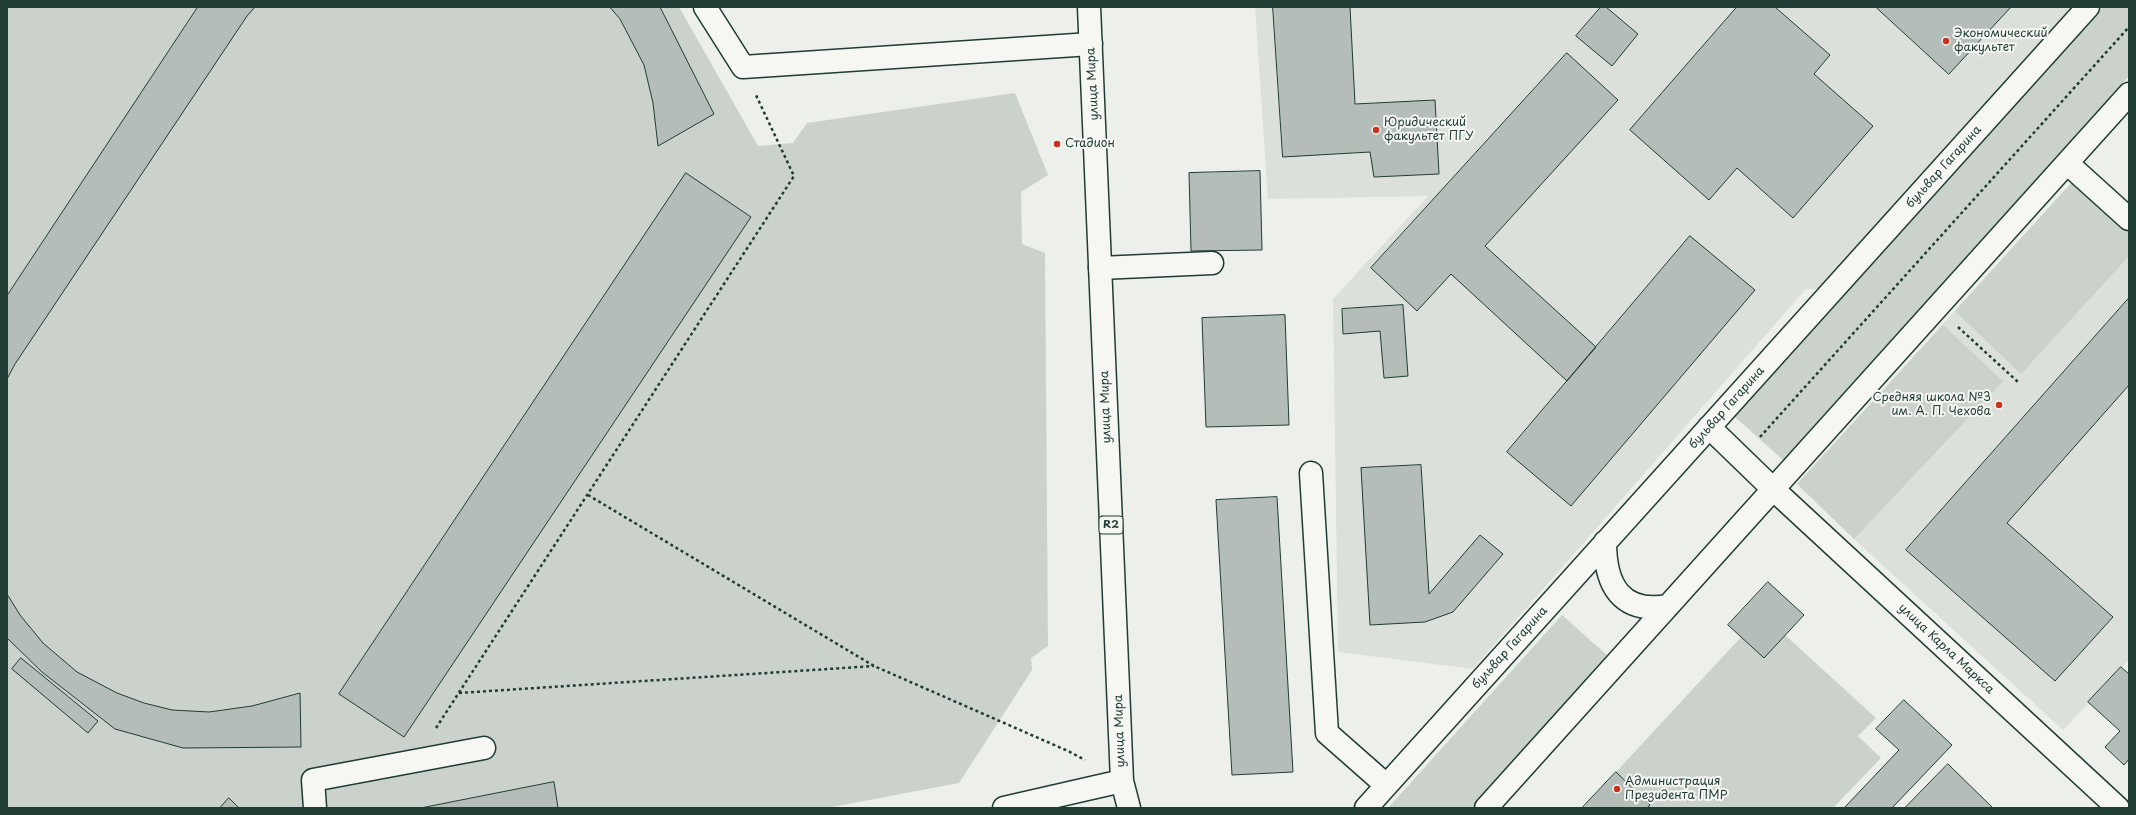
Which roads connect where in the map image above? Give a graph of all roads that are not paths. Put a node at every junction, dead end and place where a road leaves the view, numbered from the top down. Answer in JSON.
{"nodes":[{"id":1,"x":704,"y":7,"type":"edge"},
{"id":2,"x":1089,"y":7,"type":"edge"},
{"id":3,"x":2088,"y":7,"type":"edge"},
{"id":4,"x":1091,"y":44,"type":"junction"},
{"id":5,"x":2129,"y":94,"type":"edge"},
{"id":6,"x":2067,"y":163,"type":"junction"},
{"id":7,"x":2129,"y":219,"type":"edge"},
{"id":8,"x":1212,"y":263,"type":"dead end"},
{"id":9,"x":1100,"y":268,"type":"junction"},
{"id":10,"x":1709,"y":427,"type":"junction"},
{"id":11,"x":1310,"y":473,"type":"dead end"},
{"id":12,"x":1773,"y":489,"type":"junction"},
{"id":13,"x":1605,"y":542,"type":"junction"},
{"id":14,"x":1668,"y":606,"type":"junction"},
{"id":15,"x":484,"y":748,"type":"dead end"},
{"id":16,"x":1122,"y":781,"type":"junction"},
{"id":17,"x":1386,"y":785,"type":"junction"},
{"id":18,"x":314,"y":808,"type":"edge"},
{"id":19,"x":1004,"y":808,"type":"edge"},
{"id":20,"x":1120,"y":808,"type":"edge"},
{"id":21,"x":1129,"y":808,"type":"edge"},
{"id":22,"x":1366,"y":808,"type":"edge"},
{"id":23,"x":1486,"y":808,"type":"edge"},
{"id":24,"x":2118,"y":808,"type":"edge"}],
"edges":[{"from":1,"to":4,"type":"street"},
{"from":2,"to":4,"type":"street","name":"улица Мира","number":"R2"},
{"from":3,"to":10,"type":"street","name":"бульвар Гагарина"},
{"from":4,"to":9,"type":"street","name":"улица Мира","number":"R2"},
{"from":5,"to":6,"type":"street"},
{"from":6,"to":7,"type":"street"},
{"from":6,"to":12,"type":"street"},
{"from":8,"to":9,"type":"street"},
{"from":9,"to":16,"type":"street","name":"улица Мира","number":"R2"},
{"from":10,"to":12,"type":"street","name":"улица Карла Маркса"},
{"from":10,"to":13,"type":"street","name":"бульвар Гагарина"},
{"from":11,"to":17,"type":"street"},
{"from":12,"to":14,"type":"street"},
{"from":12,"to":24,"type":"street","name":"улица Карла Маркса"},
{"from":13,"to":14,"type":"street"},
{"from":13,"to":17,"type":"street","name":"бульвар Гагарина"},
{"from":14,"to":23,"type":"street"},
{"from":15,"to":18,"type":"street"},
{"from":16,"to":19,"type":"street"},
{"from":16,"to":20,"type":"street","name":"улица Мира"},
{"from":16,"to":21,"type":"street","number":"R2"},
{"from":17,"to":22,"type":"street","name":"бульвар Гагарина"}]}
